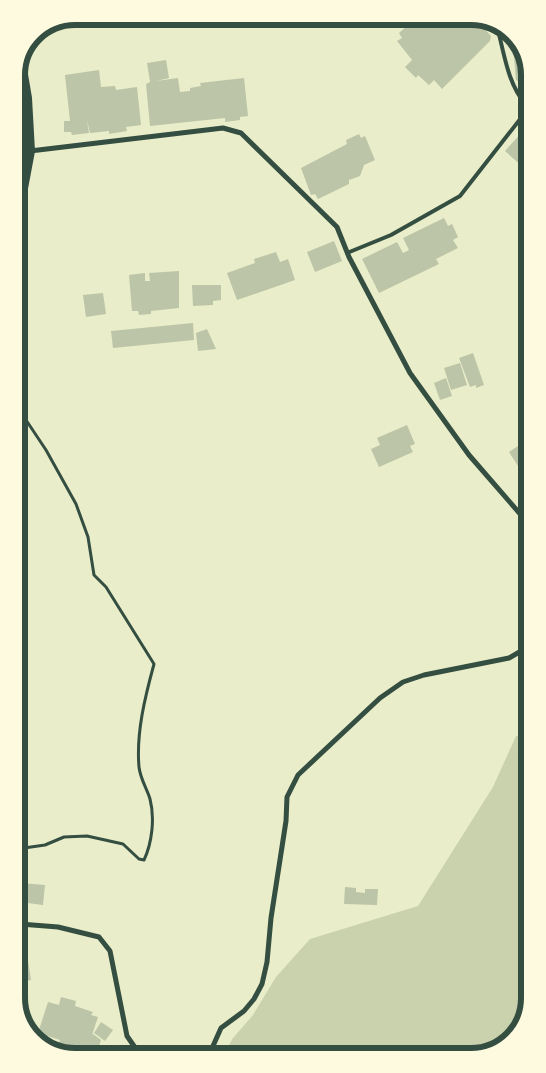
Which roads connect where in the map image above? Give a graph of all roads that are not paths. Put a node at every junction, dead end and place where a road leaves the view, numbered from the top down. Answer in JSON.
{"nodes":[{"id":1,"x":498,"y":34,"type":"dead end"},
{"id":2,"x":25,"y":92,"type":"edge"},
{"id":3,"x":521,"y":100,"type":"edge"},
{"id":4,"x":521,"y":118,"type":"edge"},
{"id":5,"x":29,"y":151,"type":"junction"},
{"id":6,"x":25,"y":172,"type":"edge"},
{"id":7,"x":347,"y":252,"type":"junction"},
{"id":8,"x":521,"y":515,"type":"edge"},
{"id":9,"x":521,"y":651,"type":"edge"},
{"id":10,"x":25,"y":924,"type":"edge"},
{"id":11,"x":135,"y":1048,"type":"edge"},
{"id":12,"x":212,"y":1048,"type":"edge"}],
"edges":[{"from":1,"to":3,"type":"lane"},
{"from":2,"to":5,"type":"main road"},
{"from":4,"to":7,"type":"lane"},
{"from":5,"to":6,"type":"main road"},
{"from":5,"to":7,"type":"street"},
{"from":7,"to":8,"type":"street"},
{"from":9,"to":12,"type":"street"},
{"from":10,"to":11,"type":"street"}]}
